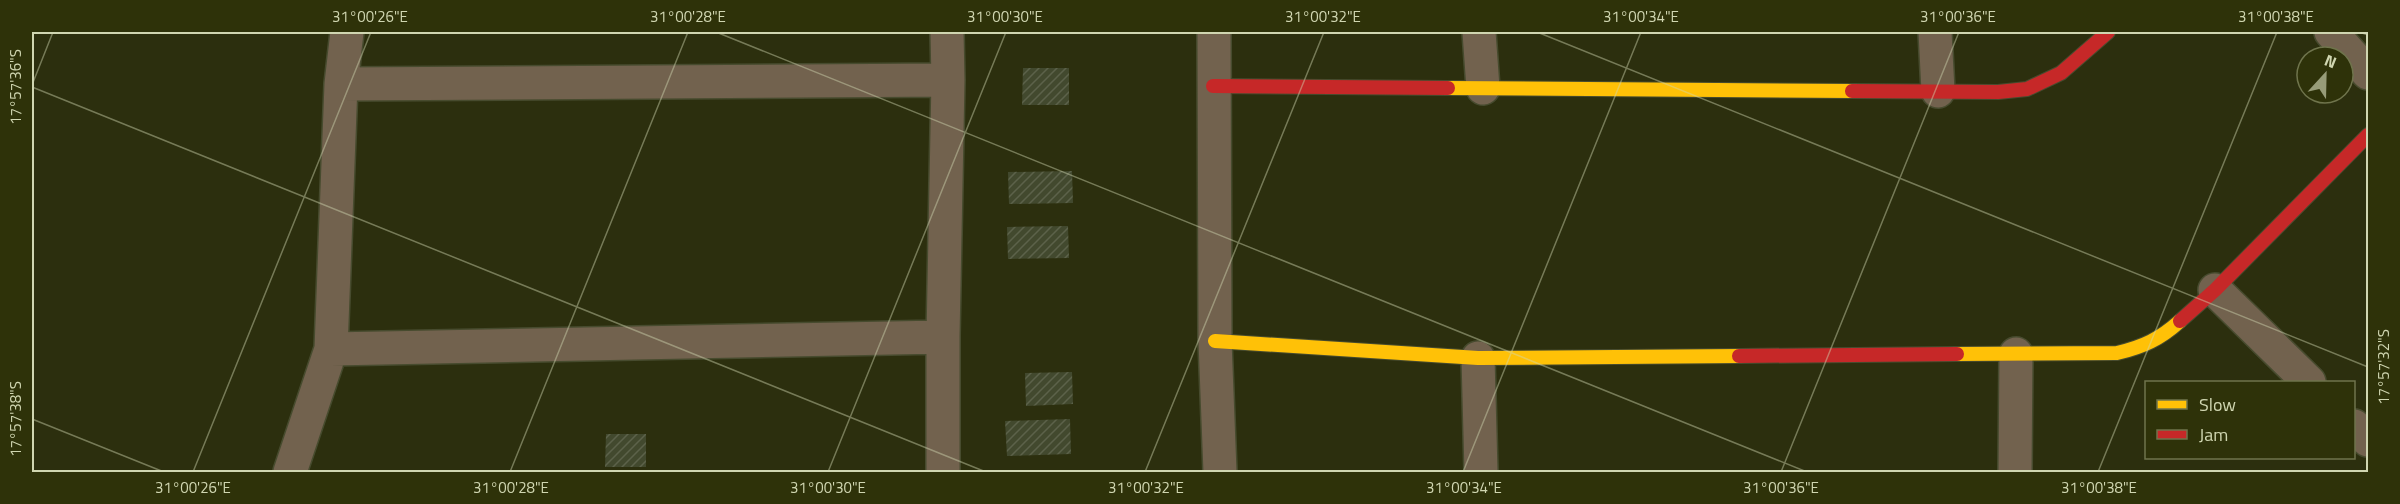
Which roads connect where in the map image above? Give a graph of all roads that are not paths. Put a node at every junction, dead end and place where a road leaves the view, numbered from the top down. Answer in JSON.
{"nodes":[{"id":1,"x":347,"y":32,"type":"edge"},
{"id":2,"x":947,"y":32,"type":"edge"},
{"id":3,"x":1214,"y":32,"type":"edge"},
{"id":4,"x":1479,"y":32,"type":"edge"},
{"id":5,"x":1935,"y":32,"type":"edge"},
{"id":6,"x":2108,"y":32,"type":"edge"},
{"id":7,"x":2331,"y":32,"type":"edge"},
{"id":8,"x":2368,"y":73,"type":"edge"},
{"id":9,"x":948,"y":80,"type":"junction"},
{"id":10,"x":340,"y":84,"type":"junction"},
{"id":11,"x":1214,"y":86,"type":"junction"},
{"id":12,"x":1483,"y":88,"type":"junction"},
{"id":13,"x":1938,"y":91,"type":"junction"},
{"id":14,"x":2368,"y":135,"type":"edge"},
{"id":15,"x":2215,"y":290,"type":"junction"},
{"id":16,"x":943,"y":337,"type":"junction"},
{"id":17,"x":1215,"y":341,"type":"junction"},
{"id":18,"x":331,"y":349,"type":"junction"},
{"id":19,"x":2016,"y":354,"type":"junction"},
{"id":20,"x":1478,"y":358,"type":"junction"},
{"id":21,"x":2308,"y":381,"type":"edge"},
{"id":22,"x":2355,"y":427,"type":"edge"},
{"id":23,"x":2368,"y":440,"type":"edge"},
{"id":24,"x":290,"y":472,"type":"edge"},
{"id":25,"x":943,"y":472,"type":"edge"},
{"id":26,"x":1220,"y":472,"type":"edge"},
{"id":27,"x":1481,"y":472,"type":"edge"},
{"id":28,"x":2015,"y":472,"type":"edge"}],
"edges":[{"from":1,"to":10,"type":"street"},
{"from":2,"to":9,"type":"street"},
{"from":3,"to":11,"type":"street"},
{"from":4,"to":12,"type":"street"},
{"from":5,"to":13,"type":"street"},
{"from":6,"to":13,"type":"street"},
{"from":7,"to":8,"type":"street"},
{"from":9,"to":10,"type":"street"},
{"from":9,"to":16,"type":"street"},
{"from":10,"to":18,"type":"street"},
{"from":11,"to":12,"type":"street"},
{"from":11,"to":17,"type":"street"},
{"from":12,"to":13,"type":"street"},
{"from":14,"to":15,"type":"street"},
{"from":15,"to":19,"type":"street"},
{"from":15,"to":21,"type":"street"},
{"from":16,"to":18,"type":"street"},
{"from":16,"to":25,"type":"street"},
{"from":17,"to":20,"type":"street"},
{"from":17,"to":26,"type":"street"},
{"from":18,"to":24,"type":"street"},
{"from":19,"to":20,"type":"street"},
{"from":19,"to":28,"type":"street"},
{"from":20,"to":27,"type":"street"},
{"from":22,"to":23,"type":"street"}]}
